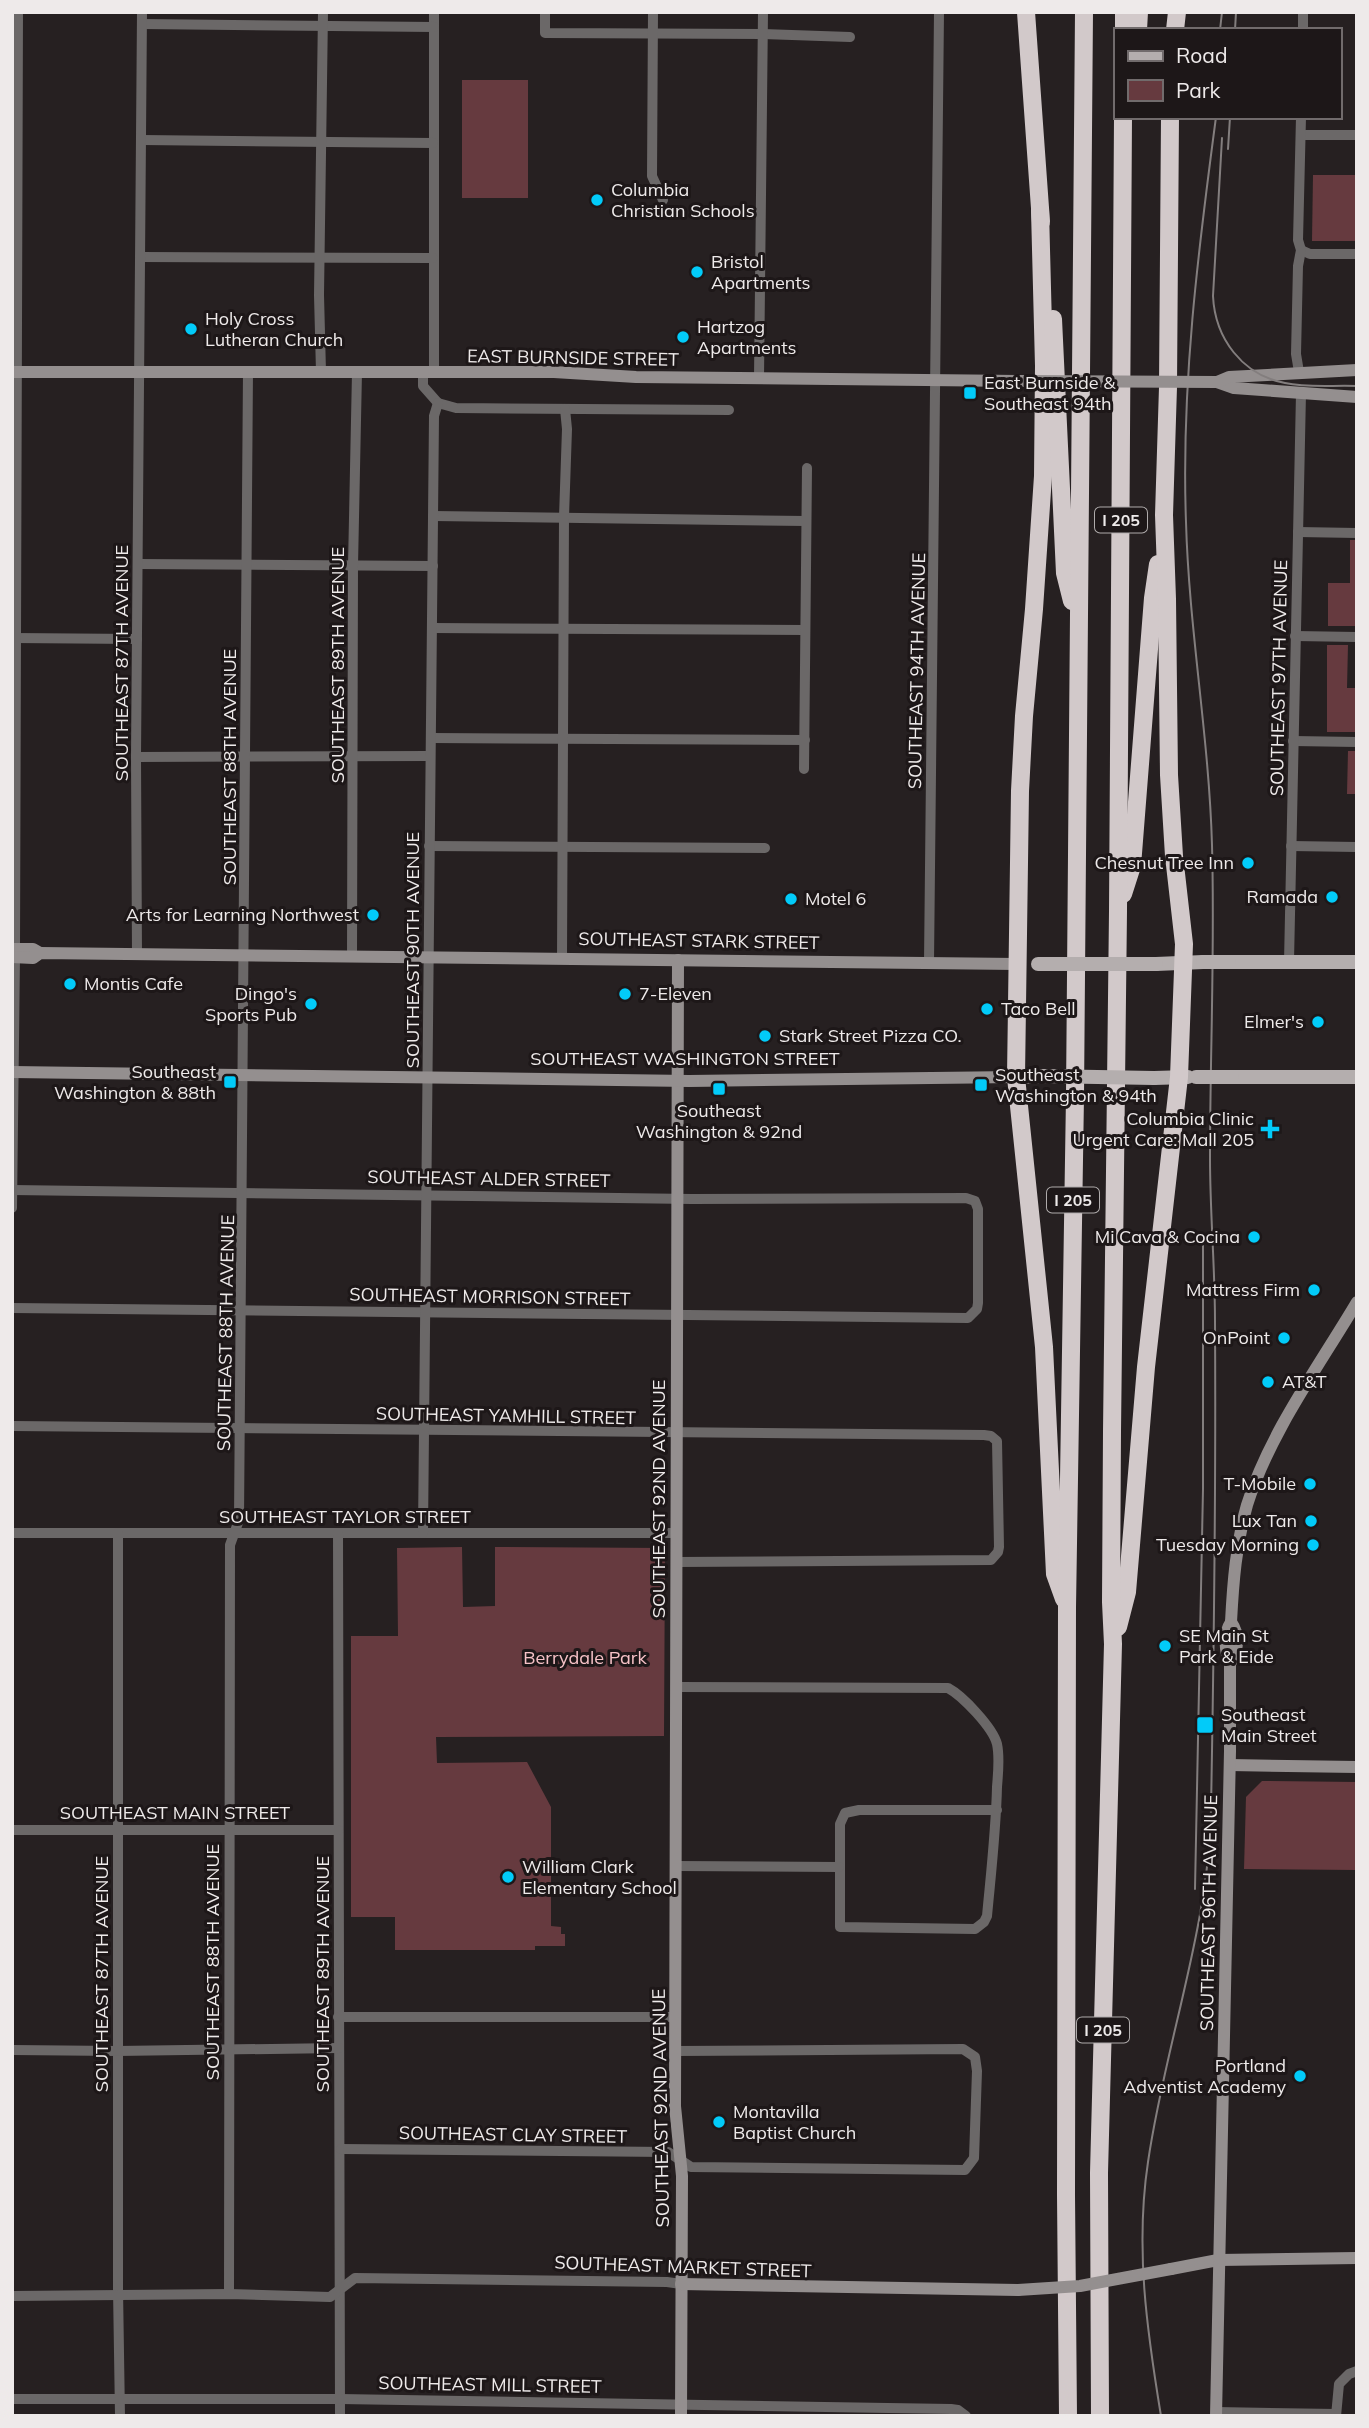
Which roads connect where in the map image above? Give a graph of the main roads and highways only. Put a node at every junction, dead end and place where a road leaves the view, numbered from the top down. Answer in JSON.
{"nodes":[{"id":1,"x":1026,"y":12,"type":"edge"},
{"id":2,"x":1084,"y":12,"type":"edge"},
{"id":3,"x":1170,"y":119,"type":"edge"},
{"id":4,"x":1124,"y":121,"type":"edge"},
{"id":5,"x":1040,"y":210,"type":"junction"},
{"id":6,"x":1164,"y":515,"type":"junction"},
{"id":7,"x":1077,"y":624,"type":"junction"},
{"id":8,"x":1118,"y":911,"type":"junction"},
{"id":9,"x":1357,"y":962,"type":"edge"},
{"id":10,"x":1182,"y":963,"type":"junction"},
{"id":11,"x":1017,"y":964,"type":"junction"},
{"id":12,"x":1016,"y":1077,"type":"junction"},
{"id":13,"x":1188,"y":1077,"type":"junction"},
{"id":14,"x":1357,"y":1077,"type":"edge"},
{"id":15,"x":1067,"y":1608,"type":"junction"},
{"id":16,"x":1113,"y":1644,"type":"junction"},
{"id":17,"x":1068,"y":2416,"type":"edge"},
{"id":18,"x":1100,"y":2416,"type":"edge"}],
"edges":[{"from":1,"to":5,"type":"highway"},
{"from":2,"to":7,"type":"highway","number":"I 205"},
{"from":3,"to":6,"type":"highway"},
{"from":4,"to":8,"type":"highway","number":"I 205"},
{"from":5,"to":7,"type":"highway"},
{"from":5,"to":11,"type":"highway"},
{"from":6,"to":8,"type":"highway"},
{"from":6,"to":10,"type":"highway"},
{"from":7,"to":15,"type":"highway","number":"I 205"},
{"from":8,"to":16,"type":"highway","number":"I 205"},
{"from":9,"to":10,"type":"main road","name":"SOUTHEAST STARK STREET","bridge":true},
{"from":10,"to":11,"type":"main road","name":"SOUTHEAST STARK STREET","bridge":true},
{"from":10,"to":13,"type":"highway"},
{"from":11,"to":12,"type":"highway"},
{"from":12,"to":13,"type":"main road","name":"SOUTHEAST WASHINGTON STREET","bridge":true},
{"from":12,"to":15,"type":"highway"},
{"from":13,"to":14,"type":"main road","name":"SOUTHEAST WASHINGTON STREET","bridge":true},
{"from":13,"to":16,"type":"highway"},
{"from":15,"to":17,"type":"highway","number":"I 205"},
{"from":16,"to":18,"type":"highway","number":"I 205"}]}
